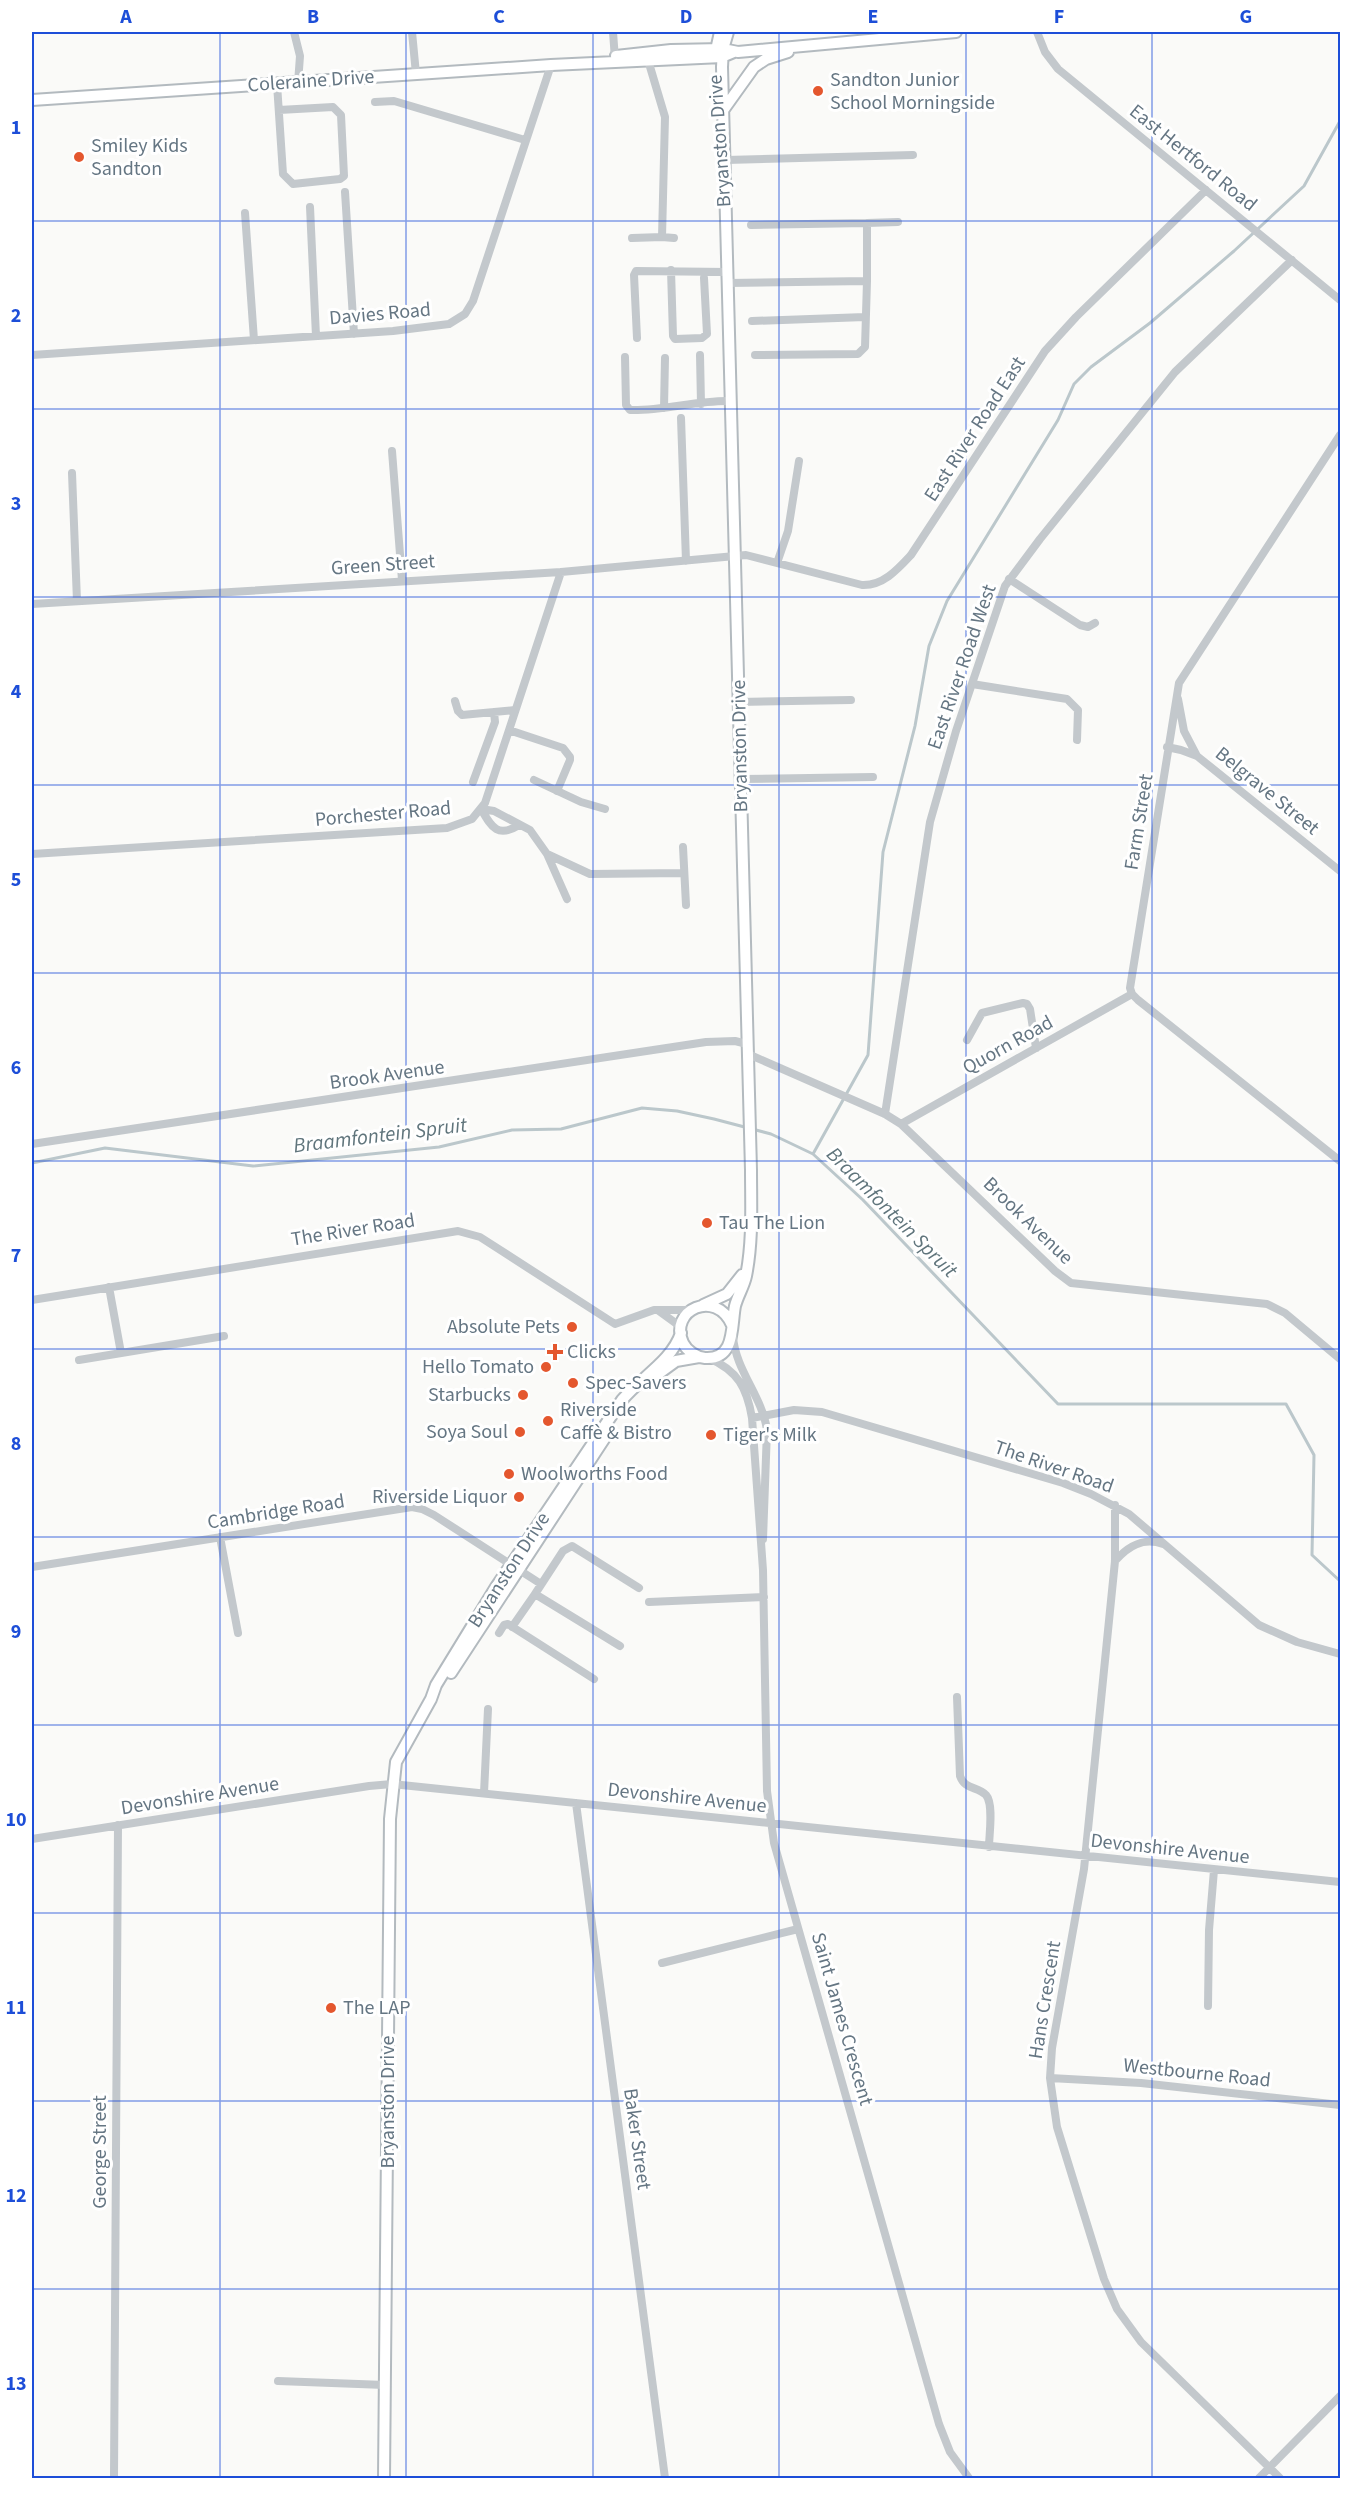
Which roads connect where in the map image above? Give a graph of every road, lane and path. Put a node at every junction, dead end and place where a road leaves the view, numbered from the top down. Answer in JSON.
{"nodes":[{"id":1,"x":294,"y":32,"type":"edge"},
{"id":2,"x":412,"y":32,"type":"edge"},
{"id":3,"x":613,"y":32,"type":"edge"},
{"id":4,"x":720,"y":32,"type":"edge"},
{"id":5,"x":728,"y":32,"type":"edge"},
{"id":6,"x":956,"y":32,"type":"edge"},
{"id":7,"x":1037,"y":32,"type":"edge"},
{"id":8,"x":796,"y":48,"type":"junction"},
{"id":9,"x":722,"y":53,"type":"junction"},
{"id":10,"x":641,"y":58,"type":"junction"},
{"id":11,"x":616,"y":59,"type":"junction"},
{"id":12,"x":551,"y":65,"type":"junction"},
{"id":13,"x":416,"y":74,"type":"junction"},
{"id":14,"x":298,"y":83,"type":"junction"},
{"id":15,"x":277,"y":84,"type":"junction"},
{"id":16,"x":32,"y":100,"type":"edge"},
{"id":17,"x":375,"y":102,"type":"dead end"},
{"id":18,"x":279,"y":110,"type":"junction"},
{"id":19,"x":723,"y":110,"type":"junction"},
{"id":20,"x":525,"y":140,"type":"junction"},
{"id":21,"x":913,"y":155,"type":"dead end"},
{"id":22,"x":726,"y":160,"type":"junction"},
{"id":23,"x":1206,"y":190,"type":"junction"},
{"id":24,"x":345,"y":192,"type":"dead end"},
{"id":25,"x":310,"y":207,"type":"dead end"},
{"id":26,"x":245,"y":213,"type":"dead end"},
{"id":27,"x":898,"y":222,"type":"dead end"},
{"id":28,"x":867,"y":223,"type":"junction"},
{"id":29,"x":727,"y":224,"type":"junction"},
{"id":30,"x":751,"y":225,"type":"dead end"},
{"id":31,"x":662,"y":237,"type":"junction"},
{"id":32,"x":632,"y":238,"type":"dead end"},
{"id":33,"x":674,"y":238,"type":"dead end"},
{"id":34,"x":1292,"y":260,"type":"junction"},
{"id":35,"x":671,"y":270,"type":"junction"},
{"id":36,"x":728,"y":277,"type":"junction"},
{"id":37,"x":704,"y":278,"type":"dead end"},
{"id":38,"x":867,"y":281,"type":"junction"},
{"id":39,"x":1341,"y":300,"type":"edge"},
{"id":40,"x":866,"y":317,"type":"junction"},
{"id":41,"x":752,"y":321,"type":"dead end"},
{"id":42,"x":354,"y":334,"type":"junction"},
{"id":43,"x":316,"y":336,"type":"junction"},
{"id":44,"x":637,"y":338,"type":"dead end"},
{"id":45,"x":254,"y":340,"type":"junction"},
{"id":46,"x":32,"y":355,"type":"edge"},
{"id":47,"x":755,"y":355,"type":"dead end"},
{"id":48,"x":700,"y":356,"type":"dead end"},
{"id":49,"x":625,"y":357,"type":"dead end"},
{"id":50,"x":665,"y":358,"type":"dead end"},
{"id":51,"x":730,"y":402,"type":"junction"},
{"id":52,"x":701,"y":404,"type":"junction"},
{"id":53,"x":664,"y":408,"type":"junction"},
{"id":54,"x":681,"y":418,"type":"dead end"},
{"id":55,"x":1341,"y":435,"type":"edge"},
{"id":56,"x":392,"y":451,"type":"dead end"},
{"id":57,"x":799,"y":461,"type":"dead end"},
{"id":58,"x":72,"y":473,"type":"dead end"},
{"id":59,"x":735,"y":556,"type":"junction"},
{"id":60,"x":686,"y":561,"type":"junction"},
{"id":61,"x":777,"y":563,"type":"junction"},
{"id":62,"x":561,"y":572,"type":"junction"},
{"id":63,"x":1009,"y":579,"type":"junction"},
{"id":64,"x":402,"y":580,"type":"junction"},
{"id":65,"x":77,"y":601,"type":"junction"},
{"id":66,"x":32,"y":604,"type":"edge"},
{"id":67,"x":1095,"y":623,"type":"dead end"},
{"id":68,"x":972,"y":684,"type":"junction"},
{"id":69,"x":1176,"y":692,"type":"junction"},
{"id":70,"x":851,"y":700,"type":"dead end"},
{"id":71,"x":455,"y":701,"type":"dead end"},
{"id":72,"x":739,"y":702,"type":"junction"},
{"id":73,"x":515,"y":710,"type":"junction"},
{"id":74,"x":494,"y":712,"type":"junction"},
{"id":75,"x":509,"y":730,"type":"junction"},
{"id":76,"x":1077,"y":740,"type":"dead end"},
{"id":77,"x":1167,"y":747,"type":"junction"},
{"id":78,"x":1197,"y":756,"type":"junction"},
{"id":79,"x":873,"y":777,"type":"dead end"},
{"id":80,"x":741,"y":779,"type":"junction"},
{"id":81,"x":534,"y":780,"type":"dead end"},
{"id":82,"x":473,"y":782,"type":"dead end"},
{"id":83,"x":557,"y":791,"type":"junction"},
{"id":84,"x":481,"y":809,"type":"junction"},
{"id":85,"x":605,"y":809,"type":"dead end"},
{"id":86,"x":519,"y":825,"type":"junction"},
{"id":87,"x":683,"y":847,"type":"dead end"},
{"id":88,"x":32,"y":854,"type":"edge"},
{"id":89,"x":546,"y":855,"type":"junction"},
{"id":90,"x":1341,"y":872,"type":"edge"},
{"id":91,"x":684,"y":873,"type":"junction"},
{"id":92,"x":567,"y":899,"type":"dead end"},
{"id":93,"x":686,"y":905,"type":"dead end"},
{"id":94,"x":1132,"y":994,"type":"junction"},
{"id":95,"x":967,"y":1040,"type":"dead end"},
{"id":96,"x":1036,"y":1048,"type":"junction"},
{"id":97,"x":748,"y":1049,"type":"junction"},
{"id":98,"x":885,"y":1114,"type":"junction"},
{"id":99,"x":901,"y":1124,"type":"junction"},
{"id":100,"x":32,"y":1144,"type":"edge"},
{"id":101,"x":1341,"y":1161,"type":"edge"},
{"id":102,"x":747,"y":1268,"type":"junction"},
{"id":103,"x":109,"y":1287,"type":"junction"},
{"id":104,"x":32,"y":1300,"type":"edge"},
{"id":105,"x":697,"y":1308,"type":"junction"},
{"id":106,"x":654,"y":1310,"type":"junction"},
{"id":107,"x":732,"y":1325,"type":"junction"},
{"id":108,"x":681,"y":1330,"type":"junction"},
{"id":109,"x":224,"y":1336,"type":"dead end"},
{"id":110,"x":733,"y":1337,"type":"junction"},
{"id":111,"x":121,"y":1353,"type":"junction"},
{"id":112,"x":704,"y":1357,"type":"junction"},
{"id":113,"x":1341,"y":1359,"type":"edge"},
{"id":114,"x":79,"y":1360,"type":"dead end"},
{"id":115,"x":765,"y":1416,"type":"junction"},
{"id":116,"x":752,"y":1418,"type":"junction"},
{"id":117,"x":1115,"y":1505,"type":"junction"},
{"id":118,"x":220,"y":1537,"type":"junction"},
{"id":119,"x":1170,"y":1547,"type":"junction"},
{"id":120,"x":761,"y":1553,"type":"junction"},
{"id":121,"x":1115,"y":1561,"type":"junction"},
{"id":122,"x":32,"y":1567,"type":"edge"},
{"id":123,"x":515,"y":1567,"type":"junction"},
{"id":124,"x":542,"y":1584,"type":"junction"},
{"id":125,"x":639,"y":1588,"type":"dead end"},
{"id":126,"x":535,"y":1594,"type":"junction"},
{"id":127,"x":764,"y":1597,"type":"junction"},
{"id":128,"x":649,"y":1602,"type":"dead end"},
{"id":129,"x":512,"y":1627,"type":"junction"},
{"id":130,"x":238,"y":1633,"type":"dead end"},
{"id":131,"x":499,"y":1633,"type":"dead end"},
{"id":132,"x":620,"y":1646,"type":"dead end"},
{"id":133,"x":1341,"y":1654,"type":"edge"},
{"id":134,"x":594,"y":1679,"type":"dead end"},
{"id":135,"x":957,"y":1697,"type":"dead end"},
{"id":136,"x":488,"y":1709,"type":"dead end"},
{"id":137,"x":392,"y":1784,"type":"junction"},
{"id":138,"x":484,"y":1793,"type":"junction"},
{"id":139,"x":576,"y":1803,"type":"junction"},
{"id":140,"x":770,"y":1823,"type":"junction"},
{"id":141,"x":118,"y":1825,"type":"junction"},
{"id":142,"x":32,"y":1839,"type":"edge"},
{"id":143,"x":989,"y":1847,"type":"junction"},
{"id":144,"x":1086,"y":1857,"type":"junction"},
{"id":145,"x":1214,"y":1870,"type":"junction"},
{"id":146,"x":1341,"y":1882,"type":"edge"},
{"id":147,"x":798,"y":1929,"type":"junction"},
{"id":148,"x":662,"y":1963,"type":"dead end"},
{"id":149,"x":1208,"y":2006,"type":"dead end"},
{"id":150,"x":1050,"y":2078,"type":"junction"},
{"id":151,"x":1341,"y":2104,"type":"edge"},
{"id":152,"x":278,"y":2381,"type":"dead end"},
{"id":153,"x":385,"y":2385,"type":"junction"},
{"id":154,"x":1341,"y":2396,"type":"edge"},
{"id":155,"x":1270,"y":2468,"type":"junction"},
{"id":156,"x":114,"y":2478,"type":"edge"},
{"id":157,"x":384,"y":2478,"type":"edge"},
{"id":158,"x":666,"y":2478,"type":"edge"},
{"id":159,"x":969,"y":2478,"type":"edge"},
{"id":160,"x":1259,"y":2478,"type":"edge"},
{"id":161,"x":1280,"y":2478,"type":"edge"}],
"edges":[{"from":1,"to":14,"type":"street"},
{"from":2,"to":13,"type":"street"},
{"from":3,"to":11,"type":"street"},
{"from":4,"to":9,"type":"main road"},
{"from":5,"to":9,"type":"main road"},
{"from":6,"to":8,"type":"main road","name":"Coleraine Drive"},
{"from":7,"to":23,"type":"street","name":"East Hertford Road"},
{"from":8,"to":9,"type":"main road","name":"Coleraine Drive"},
{"from":8,"to":19,"type":"main road"},
{"from":9,"to":10,"type":"main road","name":"Coleraine Drive"},
{"from":9,"to":19,"type":"main road","name":"Bryanston Drive"},
{"from":9,"to":29,"type":"main road","name":"Bryanston Drive"},
{"from":10,"to":11,"type":"main road","name":"Coleraine Drive"},
{"from":10,"to":31,"type":"street"},
{"from":11,"to":12,"type":"main road","name":"Coleraine Drive"},
{"from":12,"to":13,"type":"main road","name":"Coleraine Drive"},
{"from":12,"to":20,"type":"street","name":"Davies Road"},
{"from":13,"to":14,"type":"main road","name":"Coleraine Drive"},
{"from":14,"to":15,"type":"main road","name":"Coleraine Drive"},
{"from":15,"to":16,"type":"main road","name":"Coleraine Drive"},
{"from":15,"to":18,"type":"street"},
{"from":17,"to":20,"type":"street"},
{"from":18,"to":18,"type":"street"},
{"from":19,"to":22,"type":"main road","name":"Bryanston Drive"},
{"from":20,"to":42,"type":"street","name":"Davies Road"},
{"from":21,"to":22,"type":"street"},
{"from":22,"to":29,"type":"main road","name":"Bryanston Drive"},
{"from":23,"to":34,"type":"street","name":"East Hertford Road"},
{"from":23,"to":61,"type":"street","name":"East River Road East"},
{"from":24,"to":42,"type":"street"},
{"from":25,"to":43,"type":"street"},
{"from":26,"to":45,"type":"street"},
{"from":27,"to":28,"type":"street"},
{"from":28,"to":30,"type":"street"},
{"from":28,"to":38,"type":"street"},
{"from":29,"to":36,"type":"main road","name":"Bryanston Drive"},
{"from":31,"to":32,"type":"street"},
{"from":31,"to":33,"type":"street"},
{"from":34,"to":39,"type":"street","name":"East Hertford Road"},
{"from":34,"to":63,"type":"street","name":"East River Road West"},
{"from":35,"to":36,"type":"street"},
{"from":35,"to":37,"type":"street"},
{"from":35,"to":44,"type":"street"},
{"from":36,"to":38,"type":"street"},
{"from":36,"to":51,"type":"main road","name":"Bryanston Drive"},
{"from":38,"to":40,"type":"street"},
{"from":40,"to":41,"type":"street"},
{"from":40,"to":47,"type":"street"},
{"from":42,"to":43,"type":"street","name":"Davies Road"},
{"from":43,"to":45,"type":"street","name":"Davies Road"},
{"from":45,"to":46,"type":"street","name":"Davies Road"},
{"from":48,"to":52,"type":"street"},
{"from":49,"to":53,"type":"street"},
{"from":50,"to":53,"type":"street"},
{"from":51,"to":52,"type":"street"},
{"from":51,"to":59,"type":"main road","name":"Bryanston Drive"},
{"from":52,"to":53,"type":"street"},
{"from":54,"to":60,"type":"street"},
{"from":55,"to":69,"type":"street","name":"Farm Street"},
{"from":56,"to":64,"type":"street"},
{"from":57,"to":61,"type":"street"},
{"from":58,"to":65,"type":"street"},
{"from":59,"to":60,"type":"street","name":"Green Street"},
{"from":59,"to":61,"type":"street","name":"East River Road East"},
{"from":59,"to":72,"type":"main road","name":"Bryanston Drive"},
{"from":60,"to":62,"type":"street","name":"Green Street"},
{"from":62,"to":64,"type":"street","name":"Green Street"},
{"from":62,"to":73,"type":"street"},
{"from":63,"to":67,"type":"street"},
{"from":63,"to":68,"type":"street","name":"East River Road West"},
{"from":64,"to":65,"type":"street","name":"Green Street"},
{"from":65,"to":66,"type":"street","name":"Green Street"},
{"from":68,"to":76,"type":"street"},
{"from":68,"to":98,"type":"street","name":"East River Road West"},
{"from":69,"to":77,"type":"street","name":"Farm Street"},
{"from":69,"to":78,"type":"street"},
{"from":70,"to":72,"type":"street"},
{"from":71,"to":74,"type":"street"},
{"from":72,"to":80,"type":"main road","name":"Bryanston Drive"},
{"from":73,"to":74,"type":"street"},
{"from":73,"to":75,"type":"street"},
{"from":74,"to":82,"type":"street"},
{"from":75,"to":83,"type":"street"},
{"from":75,"to":84,"type":"street"},
{"from":77,"to":78,"type":"street","name":"Belgrave Street"},
{"from":77,"to":94,"type":"street","name":"Farm Street"},
{"from":78,"to":90,"type":"street","name":"Belgrave Street"},
{"from":79,"to":80,"type":"street"},
{"from":80,"to":97,"type":"main road","name":"Bryanston Drive"},
{"from":81,"to":83,"type":"street"},
{"from":83,"to":85,"type":"street"},
{"from":84,"to":86,"type":"street"},
{"from":84,"to":86,"type":"street"},
{"from":84,"to":88,"type":"street","name":"Porchester Road"},
{"from":86,"to":89,"type":"street"},
{"from":87,"to":91,"type":"street"},
{"from":89,"to":91,"type":"street"},
{"from":89,"to":92,"type":"street"},
{"from":91,"to":93,"type":"street"},
{"from":94,"to":96,"type":"street","name":"Quorn Road"},
{"from":94,"to":101,"type":"street"},
{"from":95,"to":96,"type":"street"},
{"from":96,"to":99,"type":"street","name":"Quorn Road"},
{"from":97,"to":98,"type":"street","name":"Brook Avenue"},
{"from":97,"to":100,"type":"street","name":"Brook Avenue"},
{"from":97,"to":102,"type":"main road","name":"Bryanston Drive"},
{"from":98,"to":99,"type":"street","name":"Brook Avenue"},
{"from":99,"to":113,"type":"street","name":"Brook Avenue"},
{"from":102,"to":105,"type":"main road"},
{"from":102,"to":107,"type":"main road","name":"Bryanston Drive"},
{"from":103,"to":104,"type":"street","name":"The River Road"},
{"from":103,"to":106,"type":"street","name":"The River Road"},
{"from":103,"to":111,"type":"street"},
{"from":105,"to":106,"type":"street","name":"The River Road"},
{"from":105,"to":107,"type":"main road"},
{"from":105,"to":108,"type":"main road"},
{"from":106,"to":108,"type":"street"},
{"from":107,"to":110,"type":"main road"},
{"from":108,"to":112,"type":"main road"},
{"from":108,"to":123,"type":"main road","name":"Bryanston Drive"},
{"from":109,"to":111,"type":"street"},
{"from":110,"to":112,"type":"main road"},
{"from":110,"to":115,"type":"street","name":"Saint James Crescent"},
{"from":111,"to":114,"type":"street"},
{"from":112,"to":116,"type":"street","name":"Saint James Crescent"},
{"from":112,"to":123,"type":"main road","name":"Bryanston Drive"},
{"from":115,"to":116,"type":"street","name":"The River Road"},
{"from":115,"to":117,"type":"street","name":"The River Road"},
{"from":115,"to":120,"type":"street","name":"Saint James Crescent"},
{"from":116,"to":120,"type":"street","name":"Saint James Crescent"},
{"from":117,"to":119,"type":"street","name":"The River Road"},
{"from":117,"to":121,"type":"street","name":"Hans Crescent"},
{"from":118,"to":122,"type":"street","name":"Cambridge Road"},
{"from":118,"to":123,"type":"street","name":"Cambridge Road"},
{"from":118,"to":130,"type":"street"},
{"from":119,"to":121,"type":"street"},
{"from":119,"to":133,"type":"street","name":"The River Road"},
{"from":120,"to":127,"type":"street","name":"Saint James Crescent"},
{"from":121,"to":144,"type":"street","name":"Hans Crescent"},
{"from":123,"to":124,"type":"street","name":"Cambridge Road"},
{"from":123,"to":137,"type":"main road","name":"Bryanston Drive"},
{"from":124,"to":125,"type":"street"},
{"from":124,"to":126,"type":"street"},
{"from":126,"to":129,"type":"street"},
{"from":126,"to":132,"type":"street"},
{"from":127,"to":128,"type":"street"},
{"from":127,"to":140,"type":"street","name":"Saint James Crescent"},
{"from":129,"to":131,"type":"street"},
{"from":129,"to":134,"type":"street"},
{"from":135,"to":143,"type":"street"},
{"from":136,"to":138,"type":"street"},
{"from":137,"to":138,"type":"street","name":"Devonshire Avenue"},
{"from":137,"to":141,"type":"street","name":"Devonshire Avenue"},
{"from":137,"to":153,"type":"main road","name":"Bryanston Drive"},
{"from":138,"to":139,"type":"street","name":"Devonshire Avenue"},
{"from":139,"to":140,"type":"street","name":"Devonshire Avenue"},
{"from":139,"to":158,"type":"street","name":"Baker Street"},
{"from":140,"to":143,"type":"street","name":"Devonshire Avenue"},
{"from":140,"to":147,"type":"street","name":"Saint James Crescent"},
{"from":141,"to":142,"type":"street","name":"Devonshire Avenue"},
{"from":141,"to":156,"type":"street","name":"George Street"},
{"from":143,"to":144,"type":"street","name":"Devonshire Avenue"},
{"from":144,"to":145,"type":"street","name":"Devonshire Avenue"},
{"from":144,"to":150,"type":"street","name":"Hans Crescent"},
{"from":145,"to":146,"type":"street","name":"Devonshire Avenue"},
{"from":145,"to":149,"type":"street"},
{"from":147,"to":148,"type":"street"},
{"from":147,"to":159,"type":"street","name":"Saint James Crescent"},
{"from":150,"to":151,"type":"street","name":"Westbourne Road"},
{"from":150,"to":155,"type":"street","name":"Hans Crescent"},
{"from":152,"to":153,"type":"street"},
{"from":153,"to":157,"type":"main road","name":"Bryanston Drive"},
{"from":154,"to":155,"type":"street"},
{"from":155,"to":160,"type":"street"},
{"from":155,"to":161,"type":"street","name":"Hans Crescent"}]}
